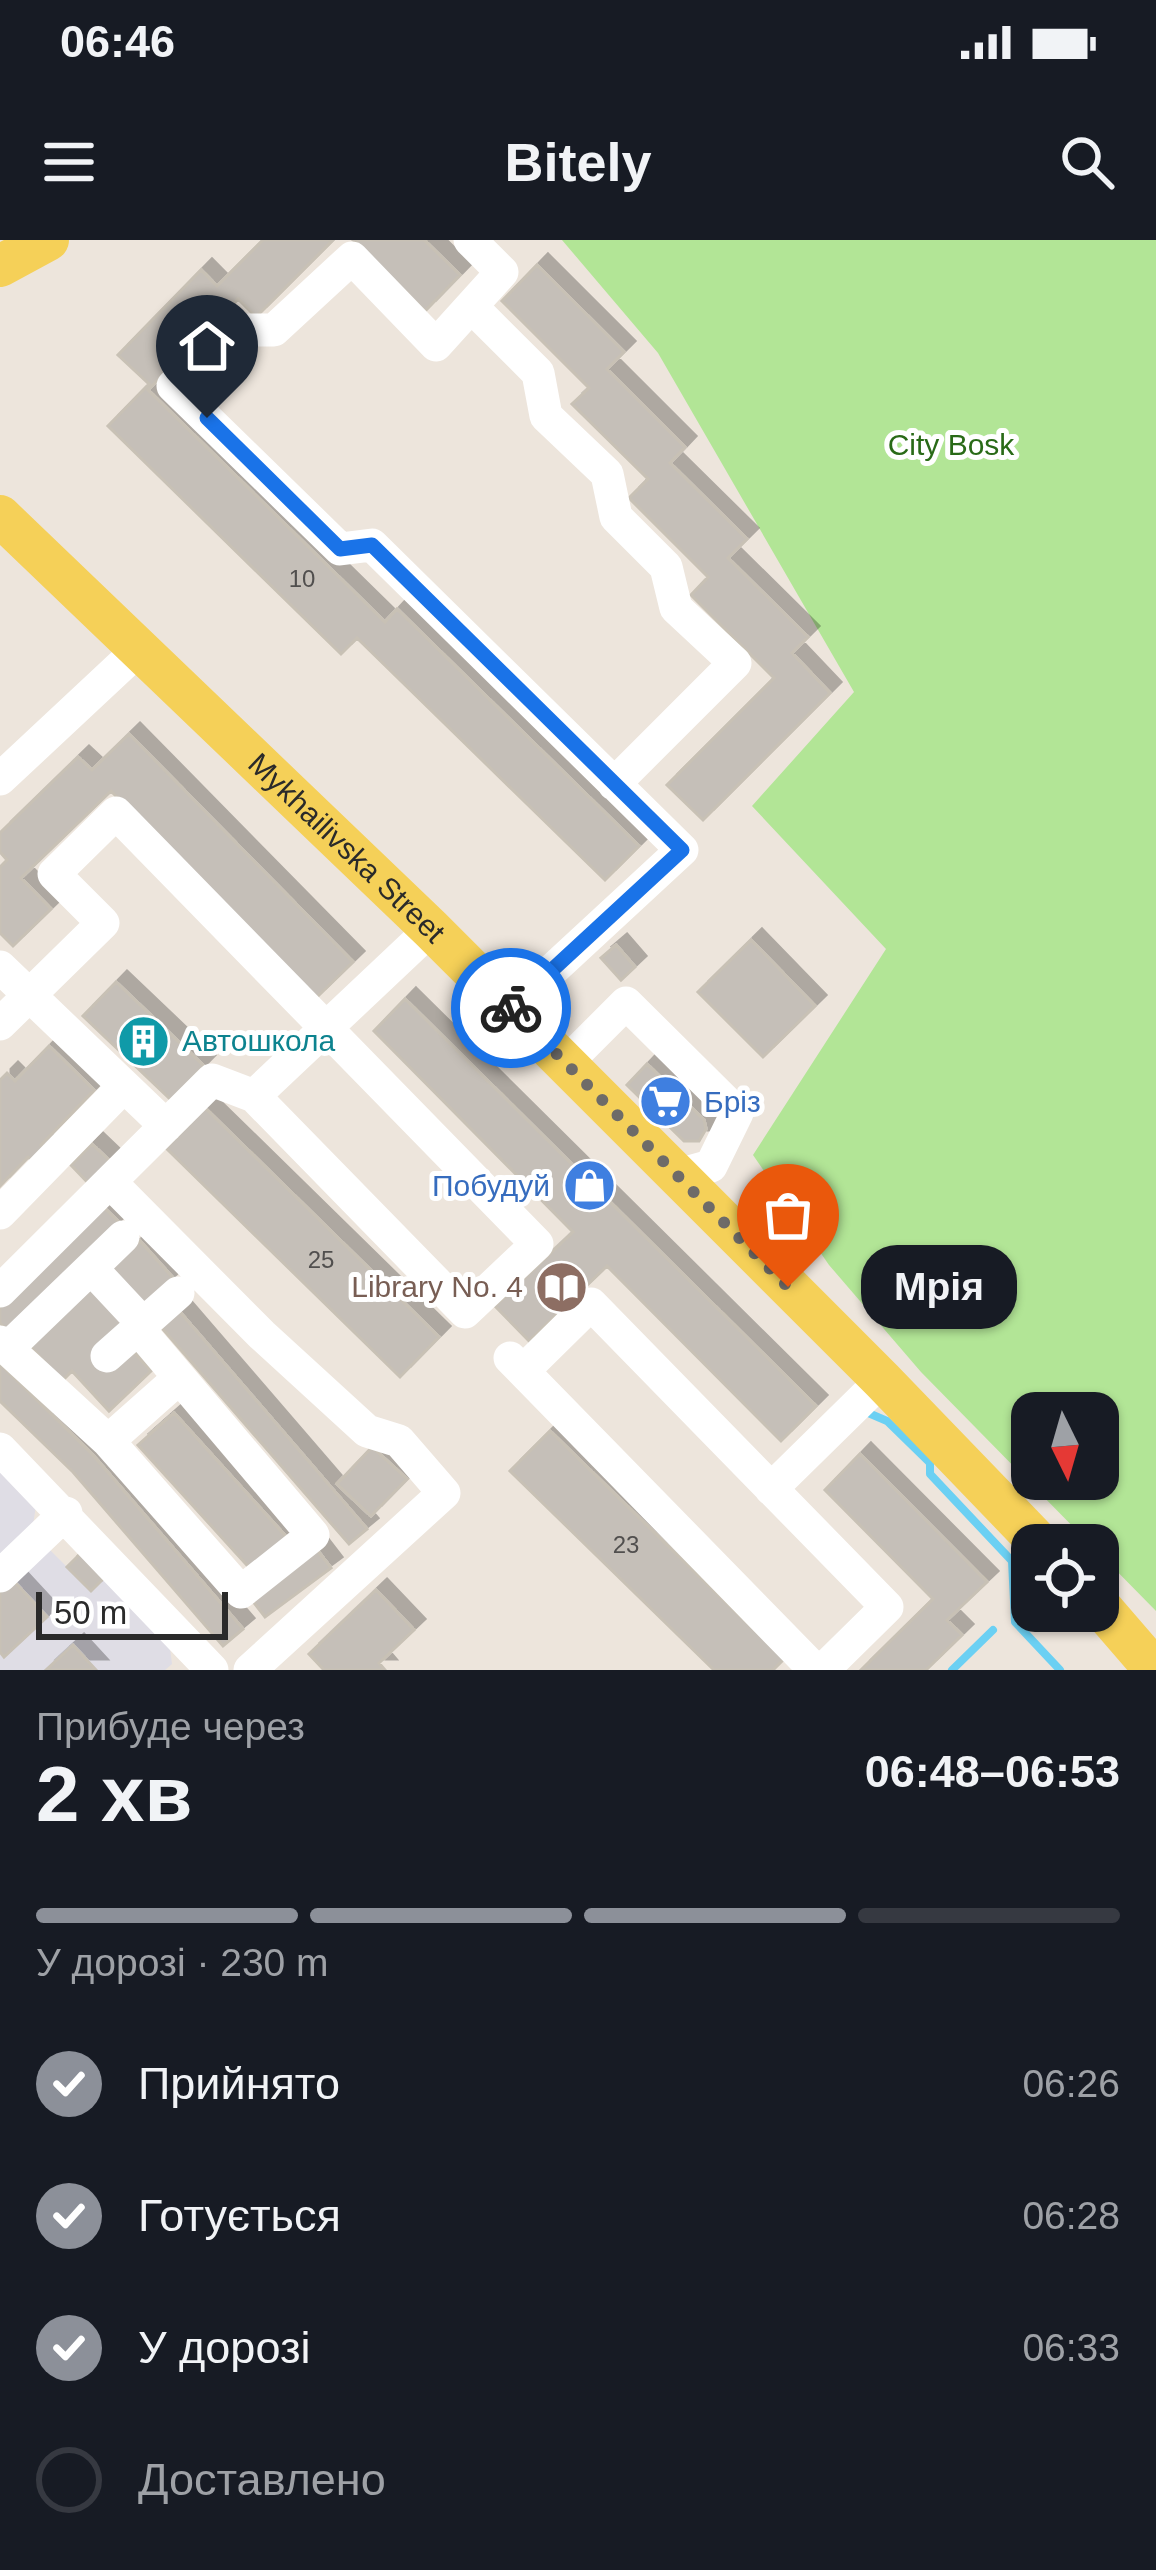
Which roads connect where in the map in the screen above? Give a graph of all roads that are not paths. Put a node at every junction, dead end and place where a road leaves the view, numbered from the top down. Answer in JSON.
{"nodes":[{"id":1,"x":48,"y":240,"type":"edge"},
{"id":2,"x":470,"y":240,"type":"edge"},
{"id":3,"x":0,"y":266,"type":"edge"},
{"id":4,"x":473,"y":308,"type":"junction"},
{"id":5,"x":0,"y":515,"type":"edge"},
{"id":6,"x":137,"y":651,"type":"junction"},
{"id":7,"x":0,"y":779,"type":"edge"},
{"id":8,"x":614,"y":784,"type":"junction"},
{"id":9,"x":431,"y":929,"type":"junction"},
{"id":10,"x":0,"y":967,"type":"edge"},
{"id":11,"x":29,"y":995,"type":"junction"},
{"id":12,"x":509,"y":1010,"type":"junction"},
{"id":13,"x":0,"y":1024,"type":"edge"},
{"id":14,"x":327,"y":1027,"type":"junction"},
{"id":15,"x":564,"y":1065,"type":"junction"},
{"id":16,"x":124,"y":1086,"type":"junction"},
{"id":17,"x":254,"y":1096,"type":"junction"},
{"id":18,"x":166,"y":1126,"type":"junction"},
{"id":19,"x":675,"y":1176,"type":"junction"},
{"id":20,"x":110,"y":1182,"type":"junction"},
{"id":21,"x":0,"y":1213,"type":"edge"},
{"id":22,"x":123,"y":1237,"type":"dead end"},
{"id":23,"x":91,"y":1268,"type":"junction"},
{"id":24,"x":0,"y":1291,"type":"edge"},
{"id":25,"x":178,"y":1293,"type":"dead end"},
{"id":26,"x":140,"y":1327,"type":"junction"},
{"id":27,"x":3,"y":1346,"type":"edge"},
{"id":28,"x":107,"y":1356,"type":"dead end"},
{"id":29,"x":179,"y":1378,"type":"junction"},
{"id":30,"x":882,"y":1380,"type":"junction"},
{"id":31,"x":108,"y":1441,"type":"junction"},
{"id":32,"x":0,"y":1449,"type":"edge"},
{"id":33,"x":771,"y":1489,"type":"junction"},
{"id":34,"x":66,"y":1513,"type":"junction"},
{"id":35,"x":1021,"y":1524,"type":"edge"},
{"id":36,"x":0,"y":1576,"type":"edge"},
{"id":37,"x":1119,"y":1628,"type":"edge"},
{"id":38,"x":198,"y":1666,"type":"edge"},
{"id":39,"x":250,"y":1670,"type":"edge"},
{"id":40,"x":819,"y":1670,"type":"edge"},
{"id":41,"x":1155,"y":1670,"type":"edge"}],
"edges":[{"from":1,"to":3,"type":"main road"},
{"from":2,"to":4,"type":"street"},
{"from":4,"to":8,"type":"street"},
{"from":4,"to":8,"type":"street"},
{"from":5,"to":6,"type":"main road","name":"Mykhailivska Street"},
{"from":6,"to":7,"type":"street"},
{"from":6,"to":9,"type":"main road","name":"Mykhailivska Street"},
{"from":8,"to":12,"type":"street"},
{"from":9,"to":12,"type":"main road","name":"Mykhailivska Street"},
{"from":9,"to":14,"type":"street"},
{"from":10,"to":11,"type":"street"},
{"from":11,"to":13,"type":"street"},
{"from":11,"to":14,"type":"street"},
{"from":11,"to":16,"type":"street"},
{"from":12,"to":15,"type":"main road","name":"Mykhailivska Street"},
{"from":14,"to":17,"type":"street"},
{"from":14,"to":17,"type":"street"},
{"from":15,"to":19,"type":"main road","name":"Mykhailivska Street"},
{"from":15,"to":19,"type":"street"},
{"from":16,"to":18,"type":"street"},
{"from":16,"to":21,"type":"street"},
{"from":17,"to":18,"type":"street"},
{"from":18,"to":20,"type":"street"},
{"from":19,"to":30,"type":"main road","name":"Mykhailivska Street"},
{"from":20,"to":24,"type":"street"},
{"from":20,"to":39,"type":"street"},
{"from":22,"to":23,"type":"street"},
{"from":23,"to":26,"type":"street"},
{"from":23,"to":27,"type":"street"},
{"from":25,"to":26,"type":"street"},
{"from":26,"to":28,"type":"street"},
{"from":26,"to":29,"type":"street"},
{"from":27,"to":31,"type":"street"},
{"from":29,"to":31,"type":"street"},
{"from":29,"to":31,"type":"street"},
{"from":30,"to":33,"type":"street"},
{"from":30,"to":35,"type":"main road","name":"Mykhailivska Street"},
{"from":32,"to":34,"type":"street"},
{"from":33,"to":40,"type":"street"},
{"from":33,"to":40,"type":"street"},
{"from":34,"to":36,"type":"street"},
{"from":34,"to":38,"type":"street"},
{"from":37,"to":41,"type":"main road"}]}
